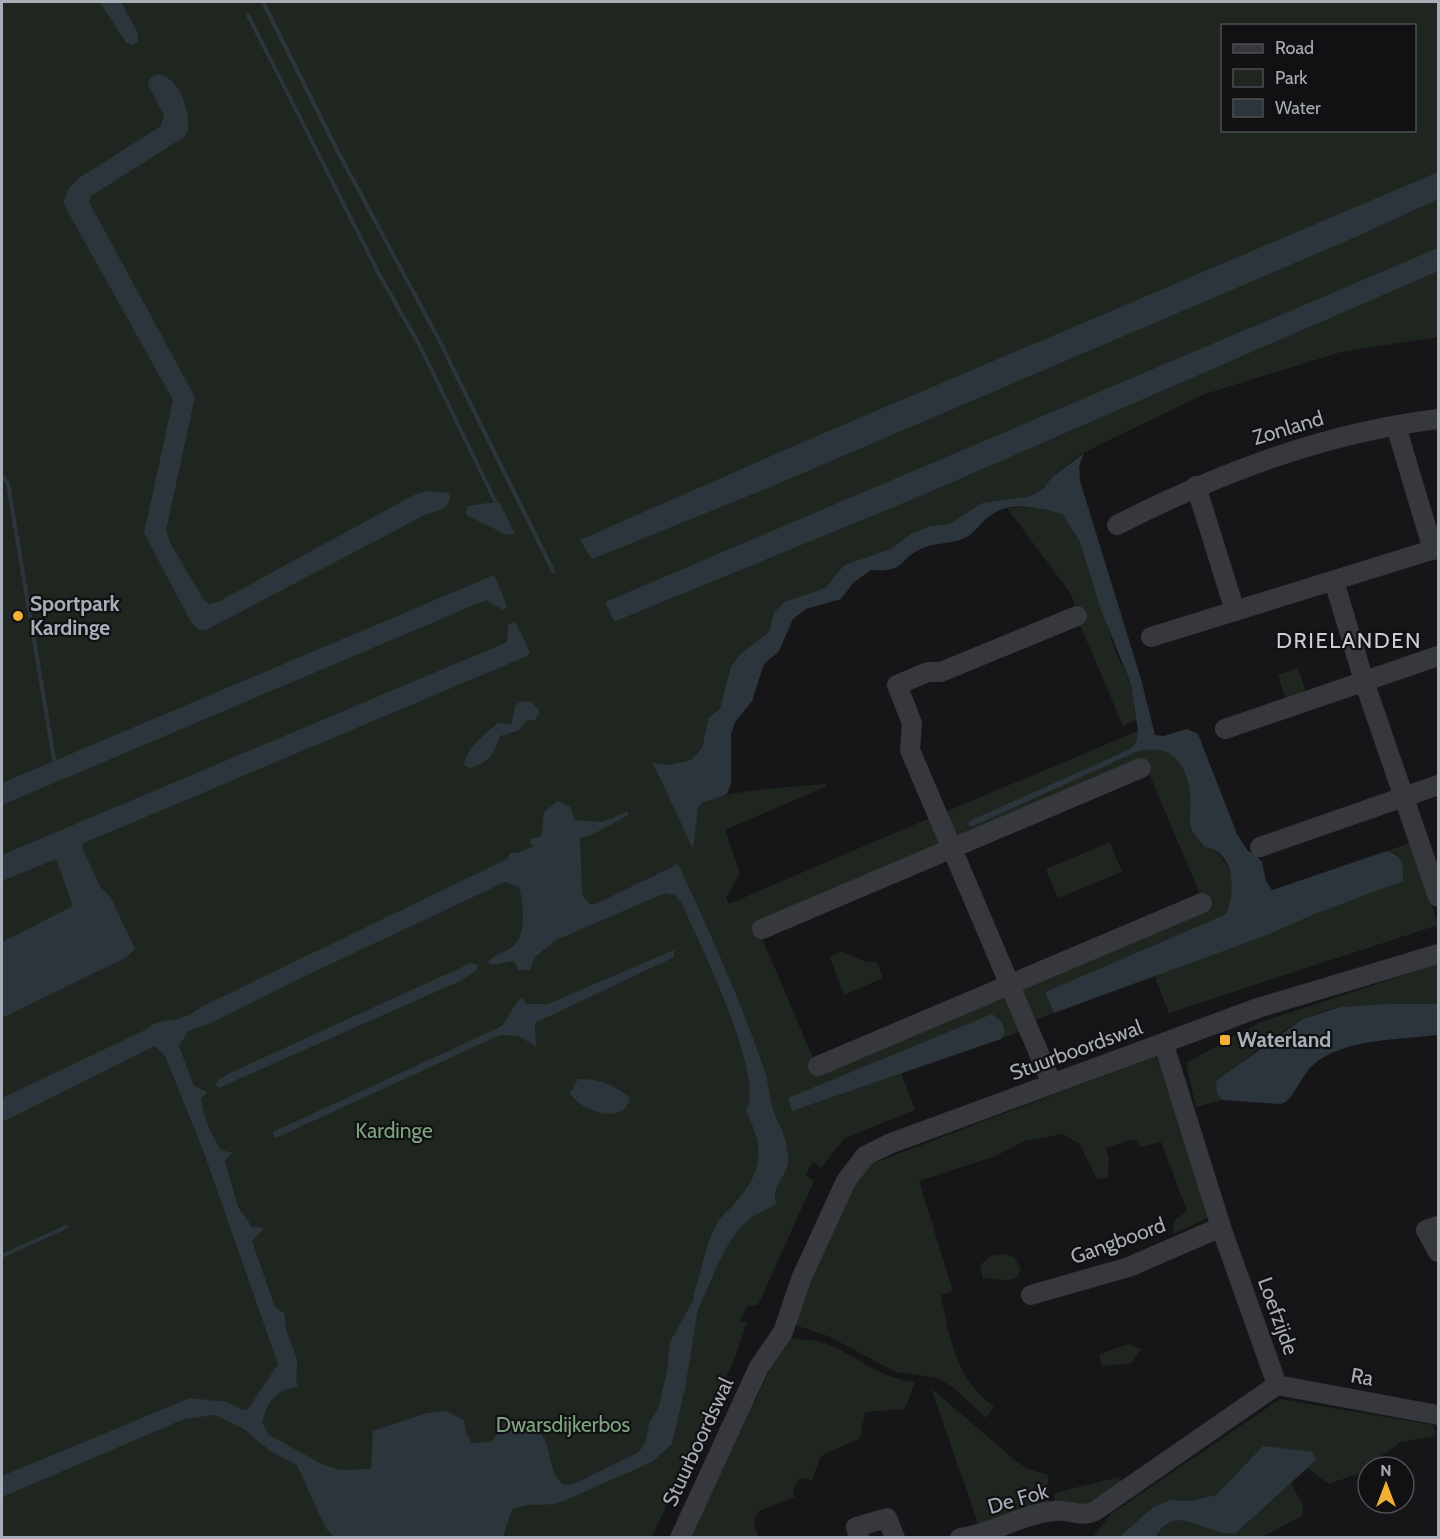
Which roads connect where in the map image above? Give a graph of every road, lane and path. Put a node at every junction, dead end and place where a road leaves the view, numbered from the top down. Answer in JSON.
{"nodes":[{"id":1,"x":1438,"y":419,"type":"edge"},
{"id":2,"x":1396,"y":426,"type":"junction"},
{"id":3,"x":1196,"y":486,"type":"junction"},
{"id":4,"x":1117,"y":525,"type":"dead end"},
{"id":5,"x":1436,"y":549,"type":"edge"},
{"id":6,"x":1334,"y":581,"type":"junction"},
{"id":7,"x":1235,"y":611,"type":"junction"},
{"id":8,"x":1077,"y":616,"type":"dead end"},
{"id":9,"x":1151,"y":637,"type":"dead end"},
{"id":10,"x":1438,"y":656,"type":"edge"},
{"id":11,"x":1364,"y":681,"type":"junction"},
{"id":12,"x":1225,"y":729,"type":"dead end"},
{"id":13,"x":1141,"y":768,"type":"dead end"},
{"id":14,"x":1438,"y":785,"type":"edge"},
{"id":15,"x":1405,"y":797,"type":"junction"},
{"id":16,"x":1260,"y":847,"type":"dead end"},
{"id":17,"x":952,"y":849,"type":"junction"},
{"id":18,"x":1438,"y":897,"type":"edge"},
{"id":19,"x":1202,"y":903,"type":"dead end"},
{"id":20,"x":762,"y":929,"type":"dead end"},
{"id":21,"x":1438,"y":954,"type":"edge"},
{"id":22,"x":1010,"y":985,"type":"junction"},
{"id":23,"x":1164,"y":1045,"type":"junction"},
{"id":24,"x":818,"y":1066,"type":"dead end"},
{"id":25,"x":1052,"y":1084,"type":"junction"},
{"id":26,"x":1438,"y":1226,"type":"edge"},
{"id":27,"x":1221,"y":1227,"type":"junction"},
{"id":28,"x":1438,"y":1252,"type":"edge"},
{"id":29,"x":1031,"y":1295,"type":"dead end"},
{"id":30,"x":1277,"y":1385,"type":"junction"},
{"id":31,"x":1438,"y":1415,"type":"edge"},
{"id":32,"x":1088,"y":1514,"type":"joint"},
{"id":33,"x":680,"y":1538,"type":"edge"},
{"id":34,"x":859,"y":1538,"type":"edge"},
{"id":35,"x":895,"y":1538,"type":"edge"},
{"id":36,"x":960,"y":1538,"type":"edge"}],
"edges":[{"from":1,"to":2,"type":"street","name":"Zonland"},
{"from":2,"to":3,"type":"street","name":"Zonland"},
{"from":2,"to":5,"type":"street"},
{"from":3,"to":4,"type":"street","name":"Zonland"},
{"from":3,"to":7,"type":"street"},
{"from":5,"to":6,"type":"street"},
{"from":6,"to":7,"type":"street"},
{"from":6,"to":11,"type":"street"},
{"from":7,"to":9,"type":"street"},
{"from":8,"to":17,"type":"street"},
{"from":10,"to":11,"type":"street"},
{"from":11,"to":12,"type":"street"},
{"from":11,"to":15,"type":"street"},
{"from":13,"to":17,"type":"street"},
{"from":14,"to":15,"type":"street"},
{"from":15,"to":16,"type":"street"},
{"from":15,"to":18,"type":"street"},
{"from":17,"to":20,"type":"street"},
{"from":17,"to":22,"type":"street"},
{"from":19,"to":22,"type":"street"},
{"from":21,"to":23,"type":"street","name":"Stuurboordswal"},
{"from":22,"to":24,"type":"street"},
{"from":22,"to":25,"type":"street"},
{"from":23,"to":25,"type":"street","name":"Stuurboordswal"},
{"from":23,"to":27,"type":"street","name":"Loefzijde"},
{"from":25,"to":33,"type":"street","name":"Stuurboordswal"},
{"from":26,"to":28,"type":"street"},
{"from":27,"to":29,"type":"street","name":"Gangboord"},
{"from":27,"to":30,"type":"street","name":"Loefzijde"},
{"from":30,"to":31,"type":"street","name":"Ra"},
{"from":30,"to":32,"type":"street","name":"Loefzijde"},
{"from":32,"to":36,"type":"street","name":"De Fok"},
{"from":34,"to":35,"type":"street"}]}
